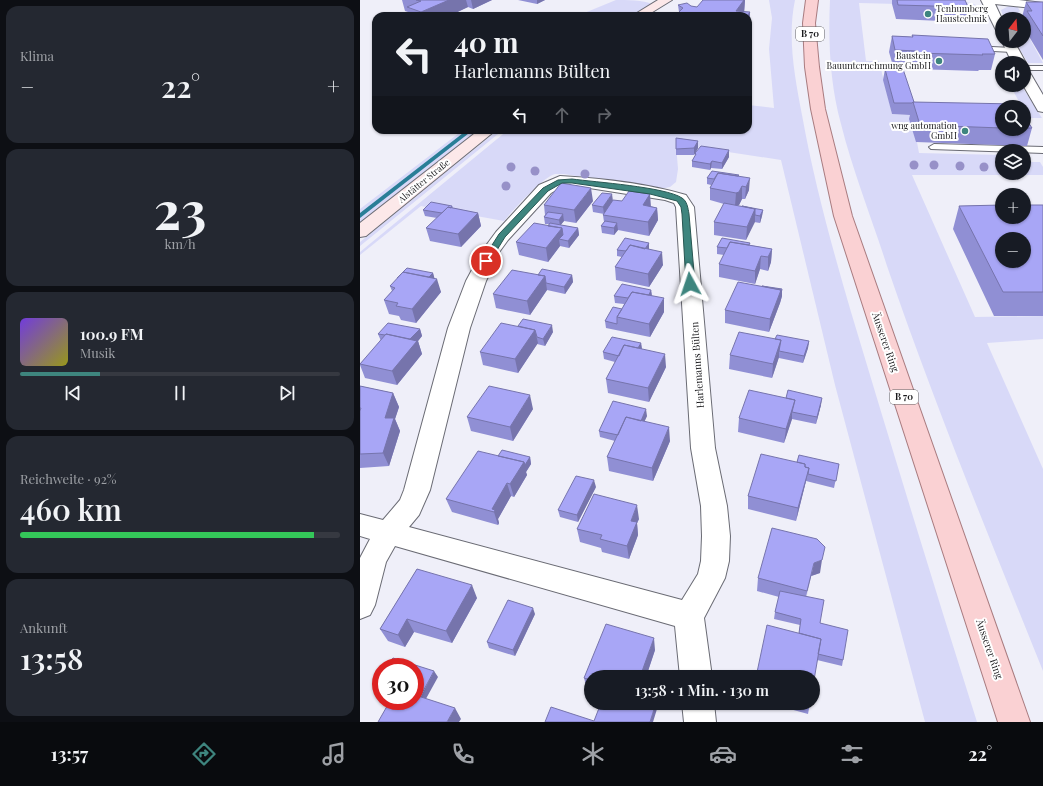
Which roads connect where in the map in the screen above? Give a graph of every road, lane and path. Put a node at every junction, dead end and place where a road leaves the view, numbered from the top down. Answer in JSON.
{"nodes":[{"id":1,"x":666,"y":0,"type":"edge"},
{"id":2,"x":812,"y":0,"type":"edge"},
{"id":3,"x":987,"y":0,"type":"edge"},
{"id":4,"x":1043,"y":6,"type":"edge"},
{"id":5,"x":645,"y":12,"type":"edge"},
{"id":6,"x":995,"y":16,"type":"edge"},
{"id":7,"x":995,"y":46,"type":"edge"},
{"id":8,"x":968,"y":48,"type":"edge"},
{"id":9,"x":1031,"y":68,"type":"edge"},
{"id":10,"x":1043,"y":68,"type":"edge"},
{"id":11,"x":1031,"y":86,"type":"edge"},
{"id":12,"x":1042,"y":106,"type":"edge"},
{"id":13,"x":483,"y":134,"type":"edge"},
{"id":14,"x":934,"y":147,"type":"dead end"},
{"id":15,"x":1043,"y":150,"type":"edge"},
{"id":16,"x":360,"y":232,"type":"edge"},
{"id":17,"x":360,"y":525,"type":"edge"},
{"id":18,"x":388,"y":532,"type":"junction"},
{"id":19,"x":360,"y":605,"type":"edge"},
{"id":20,"x":689,"y":616,"type":"junction"},
{"id":21,"x":695,"y":670,"type":"edge"},
{"id":22,"x":699,"y":710,"type":"edge"},
{"id":23,"x":700,"y":722,"type":"edge"},
{"id":24,"x":1014,"y":722,"type":"edge"}],
"edges":[{"from":1,"to":5,"type":"main road"},
{"from":2,"to":24,"type":"main road","name":"Äusserer Ring","number":"B 70"},
{"from":3,"to":4,"type":"street"},
{"from":3,"to":6,"type":"street"},
{"from":7,"to":8,"type":"lane"},
{"from":9,"to":10,"type":"lane"},
{"from":11,"to":12,"type":"street"},
{"from":13,"to":16,"type":"main road","name":"Alstätter Straße"},
{"from":14,"to":15,"type":"lane"},
{"from":17,"to":18,"type":"street"},
{"from":18,"to":19,"type":"street","name":"Harlemanns Bülten"},
{"from":18,"to":20,"type":"street"},
{"from":18,"to":20,"type":"street","name":"Harlemanns Bülten"},
{"from":20,"to":21,"type":"street"},
{"from":22,"to":23,"type":"street"}]}
